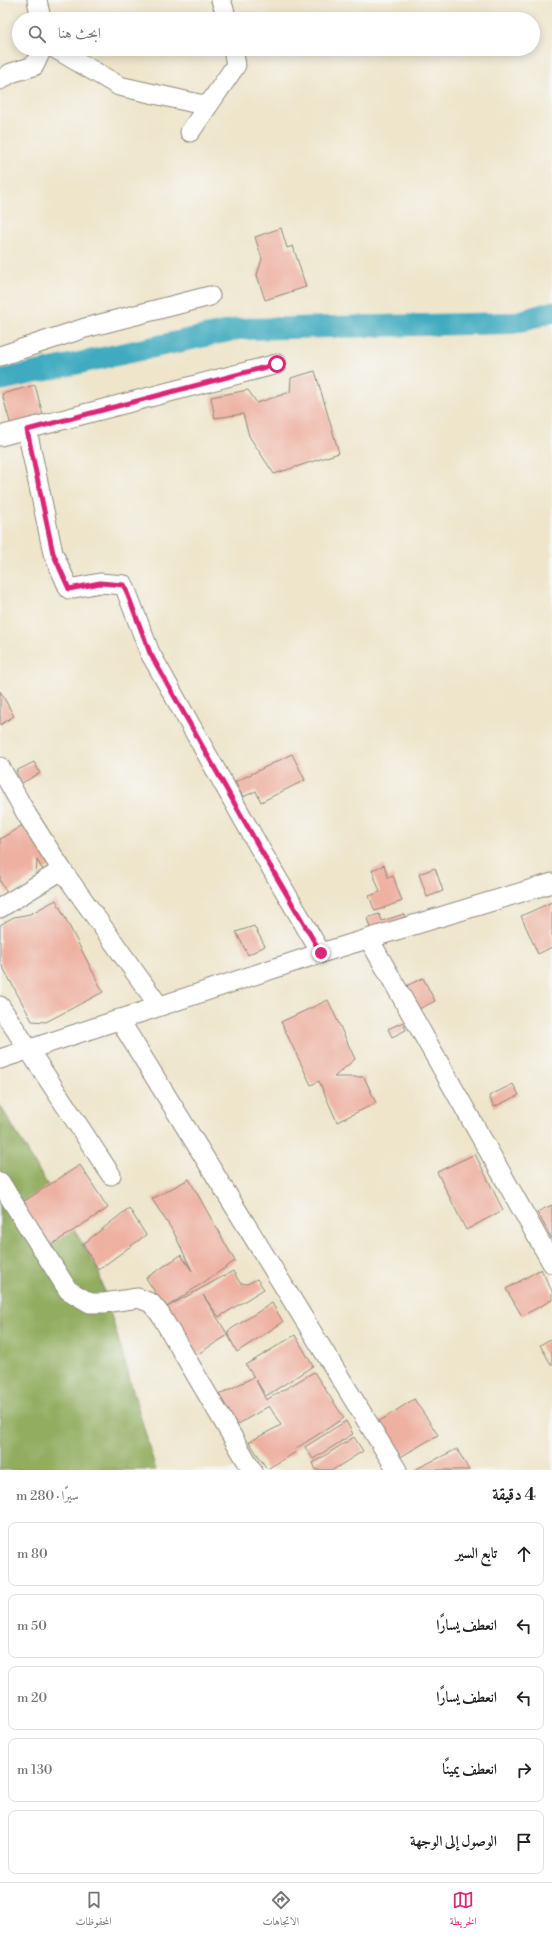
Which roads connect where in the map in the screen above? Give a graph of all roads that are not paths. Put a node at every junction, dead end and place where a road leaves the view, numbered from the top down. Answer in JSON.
{"nodes":[{"id":1,"x":37,"y":0,"type":"edge"},
{"id":2,"x":221,"y":0,"type":"edge"},
{"id":3,"x":40,"y":12,"type":"edge"},
{"id":4,"x":225,"y":12,"type":"edge"},
{"id":5,"x":39,"y":56,"type":"edge"},
{"id":6,"x":68,"y":56,"type":"edge"},
{"id":7,"x":234,"y":56,"type":"edge"},
{"id":8,"x":0,"y":80,"type":"edge"},
{"id":9,"x":208,"y":106,"type":"junction"},
{"id":10,"x":190,"y":132,"type":"dead end"},
{"id":11,"x":210,"y":296,"type":"dead end"},
{"id":12,"x":0,"y":356,"type":"edge"},
{"id":13,"x":277,"y":364,"type":"dead end"},
{"id":14,"x":27,"y":430,"type":"junction"},
{"id":15,"x":0,"y":436,"type":"edge"},
{"id":16,"x":0,"y":767,"type":"edge"},
{"id":17,"x":62,"y":870,"type":"junction"},
{"id":18,"x":552,"y":883,"type":"edge"},
{"id":19,"x":0,"y":908,"type":"edge"},
{"id":20,"x":369,"y":940,"type":"junction"},
{"id":21,"x":321,"y":953,"type":"junction"},
{"id":22,"x":0,"y":1006,"type":"edge"},
{"id":23,"x":159,"y":1006,"type":"junction"},
{"id":24,"x":119,"y":1019,"type":"junction"},
{"id":25,"x":28,"y":1050,"type":"junction"},
{"id":26,"x":0,"y":1060,"type":"edge"},
{"id":27,"x":111,"y":1175,"type":"dead end"},
{"id":28,"x":0,"y":1182,"type":"edge"},
{"id":29,"x":552,"y":1264,"type":"edge"},
{"id":30,"x":252,"y":1470,"type":"edge"},
{"id":31,"x":397,"y":1470,"type":"edge"}],
"edges":[{"from":1,"to":3,"type":"street"},
{"from":2,"to":4,"type":"street"},
{"from":5,"to":8,"type":"street"},
{"from":6,"to":9,"type":"street"},
{"from":7,"to":9,"type":"street"},
{"from":9,"to":10,"type":"street"},
{"from":11,"to":12,"type":"street"},
{"from":13,"to":14,"type":"street"},
{"from":14,"to":15,"type":"street"},
{"from":14,"to":21,"type":"street"},
{"from":16,"to":17,"type":"street"},
{"from":17,"to":19,"type":"street"},
{"from":17,"to":23,"type":"street"},
{"from":18,"to":20,"type":"street"},
{"from":20,"to":21,"type":"street"},
{"from":20,"to":29,"type":"street"},
{"from":21,"to":23,"type":"street"},
{"from":22,"to":25,"type":"street"},
{"from":23,"to":24,"type":"street"},
{"from":24,"to":25,"type":"street"},
{"from":24,"to":31,"type":"street"},
{"from":25,"to":26,"type":"street"},
{"from":25,"to":27,"type":"street"},
{"from":28,"to":30,"type":"street"}]}
